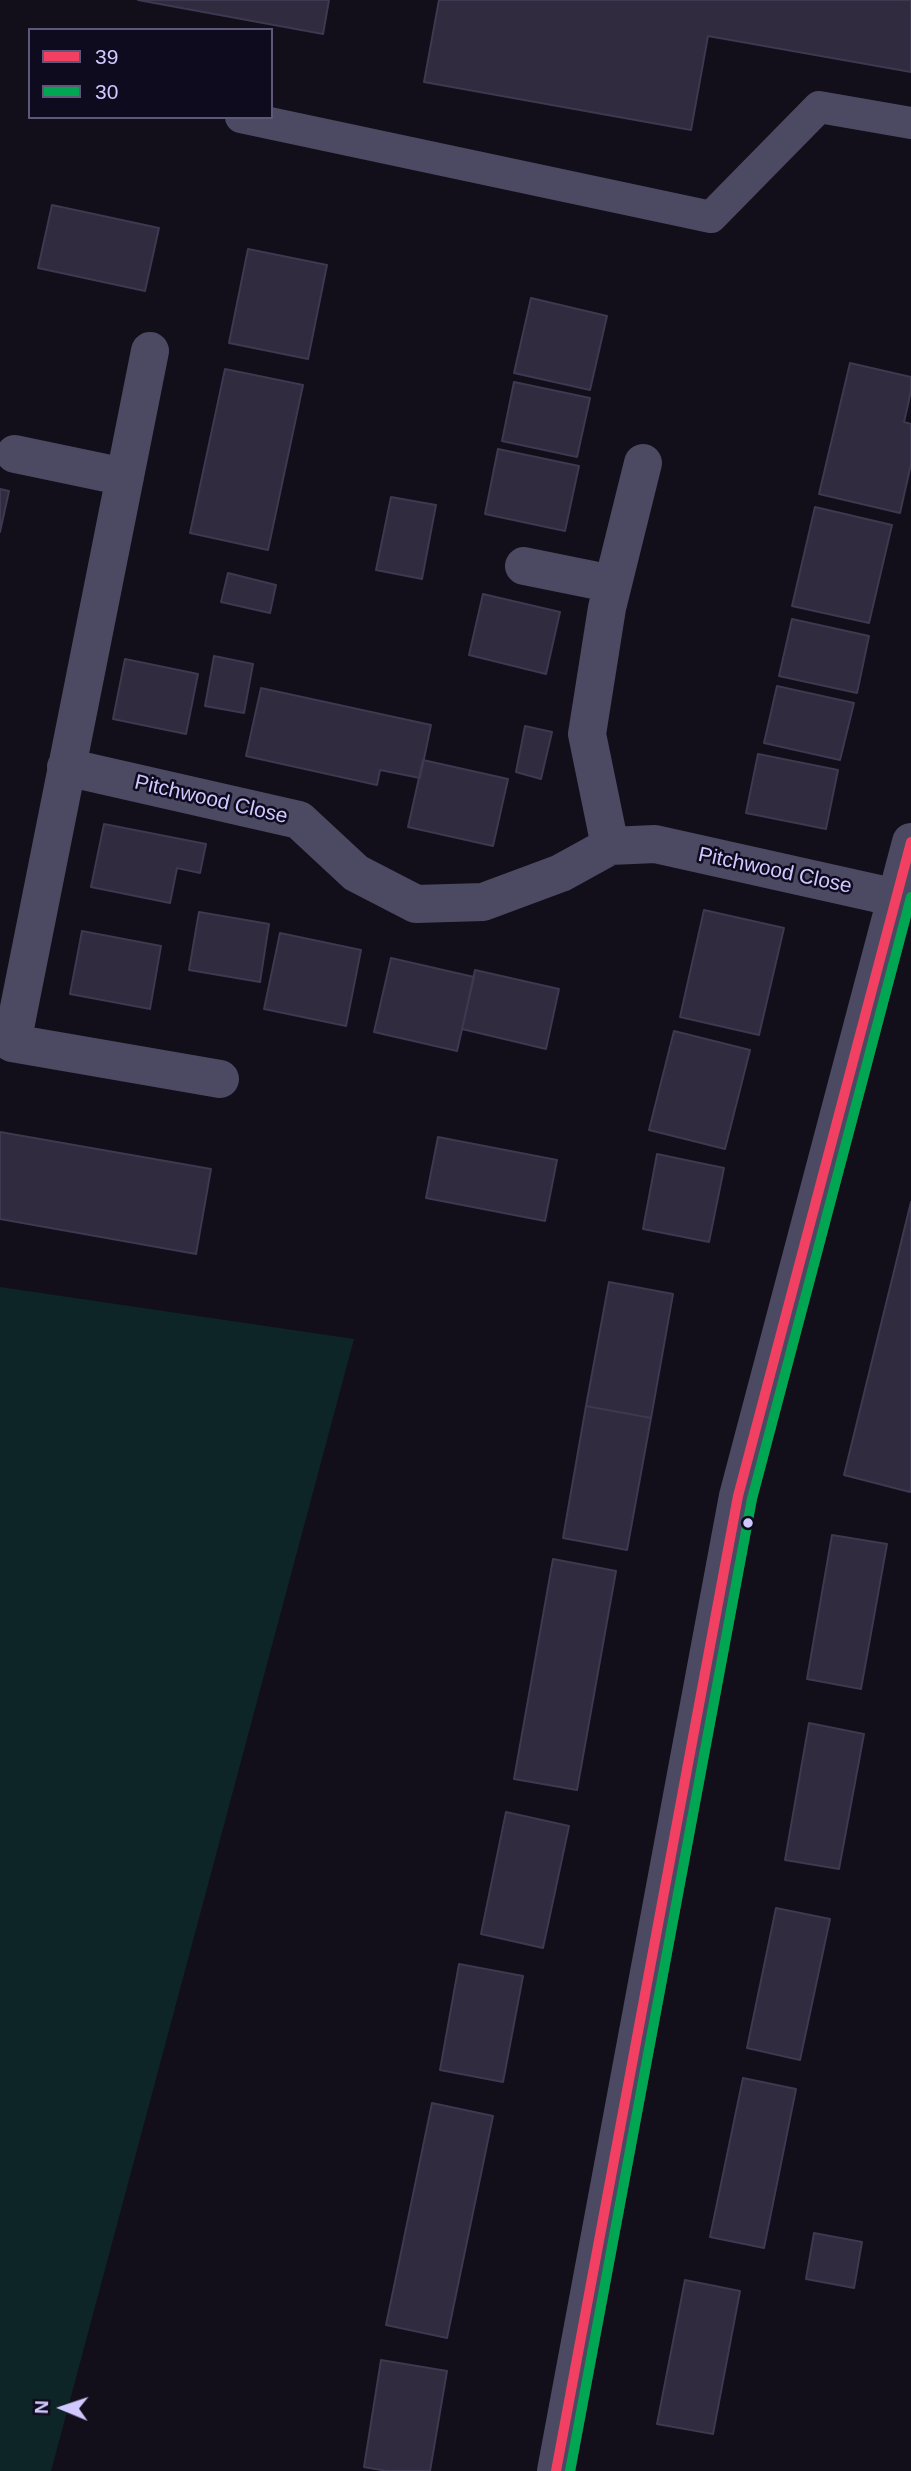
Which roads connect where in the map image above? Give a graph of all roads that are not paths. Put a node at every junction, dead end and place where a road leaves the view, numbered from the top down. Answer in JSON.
{"nodes":[{"id":1,"x":250,"y":119,"type":"edge"},
{"id":2,"x":911,"y":123,"type":"edge"},
{"id":3,"x":150,"y":351,"type":"dead end"},
{"id":4,"x":15,"y":454,"type":"dead end"},
{"id":5,"x":643,"y":463,"type":"dead end"},
{"id":6,"x":125,"y":477,"type":"junction"},
{"id":7,"x":524,"y":566,"type":"dead end"},
{"id":8,"x":612,"y":584,"type":"junction"},
{"id":9,"x":66,"y":767,"type":"junction"},
{"id":10,"x":911,"y":842,"type":"edge"},
{"id":11,"x":610,"y":846,"type":"junction"},
{"id":12,"x":897,"y":898,"type":"junction"},
{"id":13,"x":220,"y":1079,"type":"dead end"},
{"id":14,"x":556,"y":2471,"type":"edge"}],
"edges":[{"from":1,"to":2,"type":"lane"},
{"from":3,"to":6,"type":"street"},
{"from":4,"to":6,"type":"street"},
{"from":5,"to":8,"type":"street"},
{"from":6,"to":9,"type":"street"},
{"from":7,"to":8,"type":"street"},
{"from":8,"to":11,"type":"street"},
{"from":9,"to":11,"type":"street","name":"Pitchwood Close"},
{"from":9,"to":13,"type":"street"},
{"from":10,"to":12,"type":"street"},
{"from":11,"to":12,"type":"street","name":"Pitchwood Close"},
{"from":12,"to":14,"type":"street"}]}
